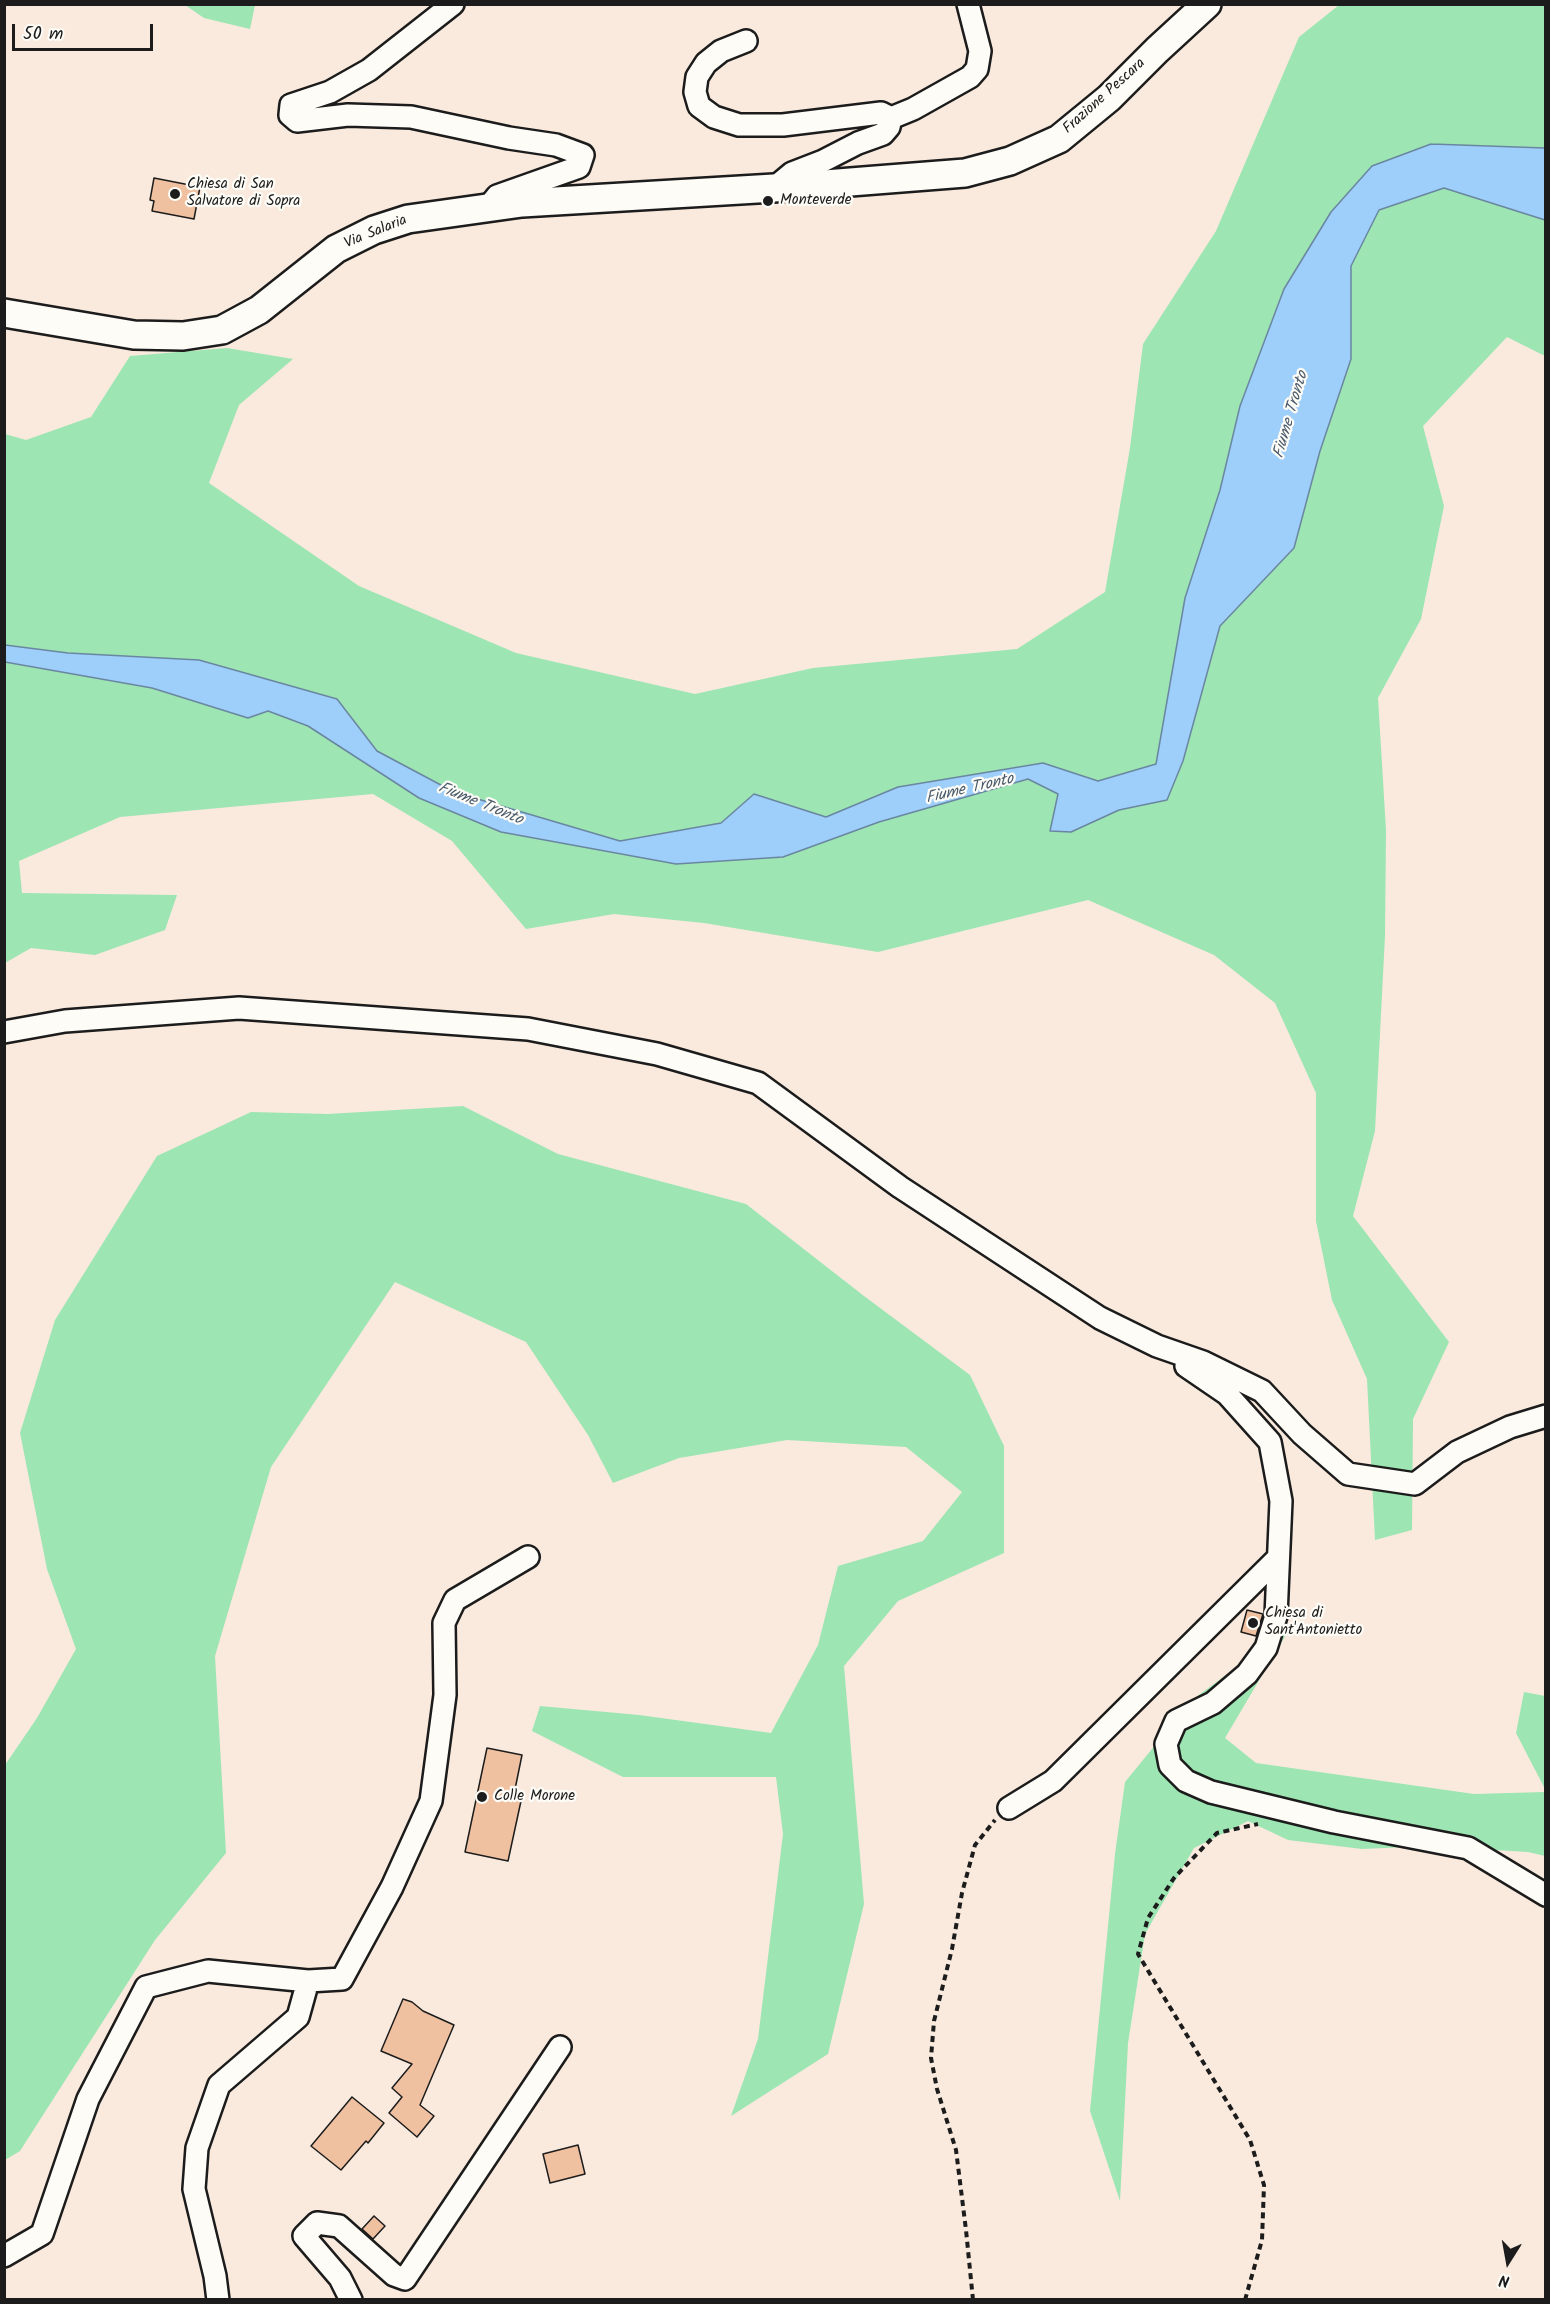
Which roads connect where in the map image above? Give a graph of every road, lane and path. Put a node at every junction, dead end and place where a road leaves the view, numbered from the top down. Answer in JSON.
{"nodes":[{"id":1,"x":453,"y":4,"type":"edge"},
{"id":2,"x":968,"y":4,"type":"edge"},
{"id":3,"x":1207,"y":4,"type":"edge"},
{"id":4,"x":746,"y":41,"type":"dead end"},
{"id":5,"x":891,"y":118,"type":"junction"},
{"id":6,"x":774,"y":188,"type":"junction"},
{"id":7,"x":489,"y":207,"type":"junction"},
{"id":8,"x":4,"y":313,"type":"edge"},
{"id":9,"x":4,"y":1032,"type":"edge"},
{"id":10,"x":1157,"y":1346,"type":"junction"},
{"id":11,"x":1545,"y":1416,"type":"edge"},
{"id":12,"x":528,"y":1557,"type":"dead end"},
{"id":13,"x":1278,"y":1558,"type":"junction"},
{"id":14,"x":1009,"y":1808,"type":"joint"},
{"id":15,"x":1267,"y":1822,"type":"dead end"},
{"id":16,"x":1545,"y":1895,"type":"edge"},
{"id":17,"x":308,"y":1981,"type":"junction"},
{"id":18,"x":560,"y":2047,"type":"dead end"},
{"id":19,"x":4,"y":2256,"type":"edge"},
{"id":20,"x":218,"y":2300,"type":"edge"},
{"id":21,"x":351,"y":2300,"type":"edge"},
{"id":22,"x":973,"y":2300,"type":"edge"},
{"id":23,"x":1245,"y":2300,"type":"edge"}],
"edges":[{"from":1,"to":7,"type":"street"},
{"from":2,"to":5,"type":"street"},
{"from":3,"to":6,"type":"main road","name":"Frazione Pescara"},
{"from":4,"to":5,"type":"street"},
{"from":5,"to":6,"type":"street"},
{"from":6,"to":7,"type":"main road","name":"Via Salaria"},
{"from":7,"to":8,"type":"main road","name":"Via Salaria"},
{"from":9,"to":10,"type":"street"},
{"from":10,"to":11,"type":"street"},
{"from":10,"to":13,"type":"street"},
{"from":12,"to":17,"type":"street"},
{"from":13,"to":14,"type":"street"},
{"from":13,"to":16,"type":"street"},
{"from":14,"to":22,"type":"path"},
{"from":15,"to":23,"type":"path"},
{"from":17,"to":19,"type":"street"},
{"from":17,"to":20,"type":"street"},
{"from":18,"to":21,"type":"street"}]}
